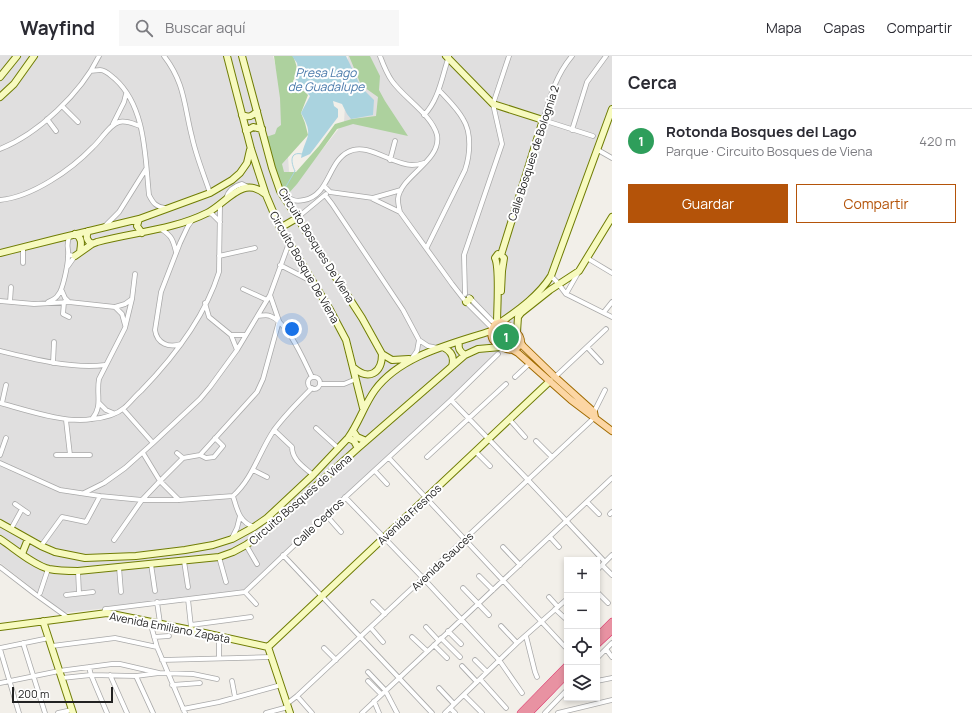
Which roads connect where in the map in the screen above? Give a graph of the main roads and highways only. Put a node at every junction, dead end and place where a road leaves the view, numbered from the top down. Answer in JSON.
{"nodes":[{"id":1,"x":16,"y":56,"type":"edge"},
{"id":2,"x":34,"y":56,"type":"edge"},
{"id":3,"x":227,"y":56,"type":"edge"},
{"id":4,"x":242,"y":56,"type":"edge"},
{"id":5,"x":448,"y":57,"type":"edge"},
{"id":6,"x":0,"y":77,"type":"edge"},
{"id":7,"x":1,"y":94,"type":"edge"},
{"id":8,"x":612,"y":109,"type":"edge"},
{"id":9,"x":257,"y":111,"type":"junction"},
{"id":10,"x":242,"y":115,"type":"junction"},
{"id":11,"x":262,"y":129,"type":"junction"},
{"id":12,"x":246,"y":131,"type":"junction"},
{"id":13,"x":251,"y":149,"type":"junction"},
{"id":14,"x":266,"y":195,"type":"junction"},
{"id":15,"x":297,"y":218,"type":"junction"},
{"id":16,"x":139,"y":219,"type":"junction"},
{"id":17,"x":611,"y":220,"type":"edge"},
{"id":18,"x":280,"y":228,"type":"junction"},
{"id":19,"x":88,"y":231,"type":"junction"},
{"id":20,"x":142,"y":233,"type":"junction"},
{"id":21,"x":72,"y":235,"type":"junction"},
{"id":22,"x":92,"y":244,"type":"junction"},
{"id":23,"x":0,"y":253,"type":"edge"},
{"id":24,"x":551,"y":276,"type":"junction"},
{"id":25,"x":545,"y":285,"type":"junction"},
{"id":26,"x":550,"y":290,"type":"junction"},
{"id":27,"x":496,"y":325,"type":"junction"},
{"id":28,"x":517,"y":332,"type":"junction"},
{"id":29,"x":520,"y":341,"type":"junction"},
{"id":30,"x":459,"y":342,"type":"junction"},
{"id":31,"x":501,"y":347,"type":"junction"},
{"id":32,"x":442,"y":348,"type":"junction"},
{"id":33,"x":511,"y":349,"type":"junction"},
{"id":34,"x":382,"y":354,"type":"junction"},
{"id":35,"x":465,"y":355,"type":"junction"},
{"id":36,"x":411,"y":359,"type":"junction"},
{"id":37,"x":452,"y":366,"type":"junction"},
{"id":38,"x":354,"y":368,"type":"junction"},
{"id":39,"x":553,"y":379,"type":"junction"},
{"id":40,"x":363,"y":408,"type":"junction"},
{"id":41,"x":353,"y":431,"type":"junction"},
{"id":42,"x":612,"y":431,"type":"edge"},
{"id":43,"x":348,"y":438,"type":"junction"},
{"id":44,"x":366,"y":441,"type":"junction"},
{"id":45,"x":358,"y":448,"type":"junction"},
{"id":46,"x":0,"y":522,"type":"edge"},
{"id":47,"x":0,"y":539,"type":"edge"},
{"id":48,"x":28,"y":539,"type":"junction"},
{"id":49,"x":188,"y":550,"type":"junction"},
{"id":50,"x":22,"y":554,"type":"junction"},
{"id":51,"x":193,"y":560,"type":"junction"},
{"id":52,"x":185,"y":561,"type":"junction"},
{"id":53,"x":43,"y":621,"type":"junction"},
{"id":54,"x":612,"y":622,"type":"edge"},
{"id":55,"x":0,"y":627,"type":"edge"},
{"id":56,"x":612,"y":630,"type":"edge"},
{"id":57,"x":600,"y":634,"type":"edge"},
{"id":58,"x":600,"y":641,"type":"edge"},
{"id":59,"x":268,"y":647,"type":"junction"},
{"id":60,"x":564,"y":669,"type":"edge"},
{"id":61,"x":564,"y":677,"type":"edge"},
{"id":62,"x":289,"y":708,"type":"edge"},
{"id":63,"x":73,"y":712,"type":"edge"},
{"id":64,"x":521,"y":713,"type":"edge"},
{"id":65,"x":529,"y":713,"type":"edge"}],
"edges":[{"from":1,"to":6,"type":"main road"},
{"from":2,"to":7,"type":"main road"},
{"from":3,"to":10,"type":"main road","name":"Circuito Bosque De Viena"},
{"from":4,"to":9,"type":"main road","name":"Circuito Bosques De Viena"},
{"from":5,"to":27,"type":"main road","name":"Calle Bosques de Bolognia 2"},
{"from":8,"to":24,"type":"main road"},
{"from":9,"to":10,"type":"main road"},
{"from":9,"to":11,"type":"main road","name":"Circuito Bosques De Viena"},
{"from":10,"to":12,"type":"main road","name":"Circuito Bosque De Viena"},
{"from":11,"to":12,"type":"main road"},
{"from":11,"to":15,"type":"main road","name":"Circuito Bosques De Viena"},
{"from":12,"to":13,"type":"main road","name":"Circuito Bosque De Viena"},
{"from":13,"to":14,"type":"main road","name":"Circuito Bosque De Viena"},
{"from":13,"to":16,"type":"main road"},
{"from":14,"to":18,"type":"main road","name":"Circuito Bosque De Viena"},
{"from":14,"to":20,"type":"main road"},
{"from":15,"to":18,"type":"main road"},
{"from":15,"to":34,"type":"main road","name":"Circuito Bosques De Viena"},
{"from":16,"to":19,"type":"main road"},
{"from":16,"to":20,"type":"main road"},
{"from":17,"to":26,"type":"main road"},
{"from":18,"to":38,"type":"main road","name":"Circuito Bosque De Viena"},
{"from":19,"to":21,"type":"main road"},
{"from":19,"to":22,"type":"main road"},
{"from":20,"to":22,"type":"main road"},
{"from":21,"to":22,"type":"main road"},
{"from":21,"to":23,"type":"main road"},
{"from":24,"to":25,"type":"main road","name":"Circuito Bosques de Viena"},
{"from":24,"to":26,"type":"main road"},
{"from":25,"to":26,"type":"main road"},
{"from":25,"to":27,"type":"main road","name":"Circuito Bosques de Viena"},
{"from":26,"to":28,"type":"main road"},
{"from":27,"to":28,"type":"main road"},
{"from":27,"to":30,"type":"main road","name":"Circuito Bosques de Viena"},
{"from":27,"to":31,"type":"main road"},
{"from":28,"to":29,"type":"main road"},
{"from":29,"to":33,"type":"main road"},
{"from":29,"to":39,"type":"main road"},
{"from":30,"to":32,"type":"main road","name":"Circuito Bosques de Viena"},
{"from":30,"to":35,"type":"main road"},
{"from":31,"to":33,"type":"main road"},
{"from":31,"to":35,"type":"main road","name":"Circuito Bosques de Viena"},
{"from":32,"to":36,"type":"main road","name":"Circuito Bosques de Viena"},
{"from":32,"to":37,"type":"main road"},
{"from":33,"to":39,"type":"main road"},
{"from":34,"to":36,"type":"main road"},
{"from":34,"to":38,"type":"main road"},
{"from":35,"to":37,"type":"main road","name":"Circuito Bosques de Viena"},
{"from":36,"to":40,"type":"main road","name":"Circuito Bosques de Viena"},
{"from":37,"to":44,"type":"main road","name":"Circuito Bosques de Viena"},
{"from":38,"to":40,"type":"main road","name":"Circuito Bosque De Viena"},
{"from":39,"to":42,"type":"main road"},
{"from":39,"to":59,"type":"main road","name":"Avenida Fresnos"},
{"from":40,"to":41,"type":"main road","name":"Circuito Bosques de Viena"},
{"from":41,"to":43,"type":"main road","name":"Circuito Bosques de Viena"},
{"from":41,"to":44,"type":"main road"},
{"from":43,"to":45,"type":"main road"},
{"from":43,"to":49,"type":"main road","name":"Circuito Bosques de Viena"},
{"from":44,"to":45,"type":"main road","name":"Circuito Bosques de Viena"},
{"from":45,"to":51,"type":"main road","name":"Circuito Bosques de Viena"},
{"from":46,"to":48,"type":"main road","name":"Circuito Bosques de Viena"},
{"from":47,"to":50,"type":"main road","name":"Circuito Bosques de Viena"},
{"from":48,"to":49,"type":"main road","name":"Circuito Bosques de Viena"},
{"from":48,"to":50,"type":"main road"},
{"from":49,"to":51,"type":"main road"},
{"from":49,"to":52,"type":"main road"},
{"from":50,"to":52,"type":"main road","name":"Circuito Bosques de Viena"},
{"from":51,"to":52,"type":"main road","name":"Circuito Bosques de Viena"},
{"from":53,"to":55,"type":"main road","name":"Avenida Emiliano Zapata"},
{"from":53,"to":59,"type":"main road","name":"Avenida Emiliano Zapata"},
{"from":53,"to":63,"type":"main road"},
{"from":54,"to":57,"type":"highway"},
{"from":56,"to":58,"type":"highway"},
{"from":59,"to":62,"type":"main road"},
{"from":60,"to":64,"type":"highway"},
{"from":61,"to":65,"type":"highway"}]}
